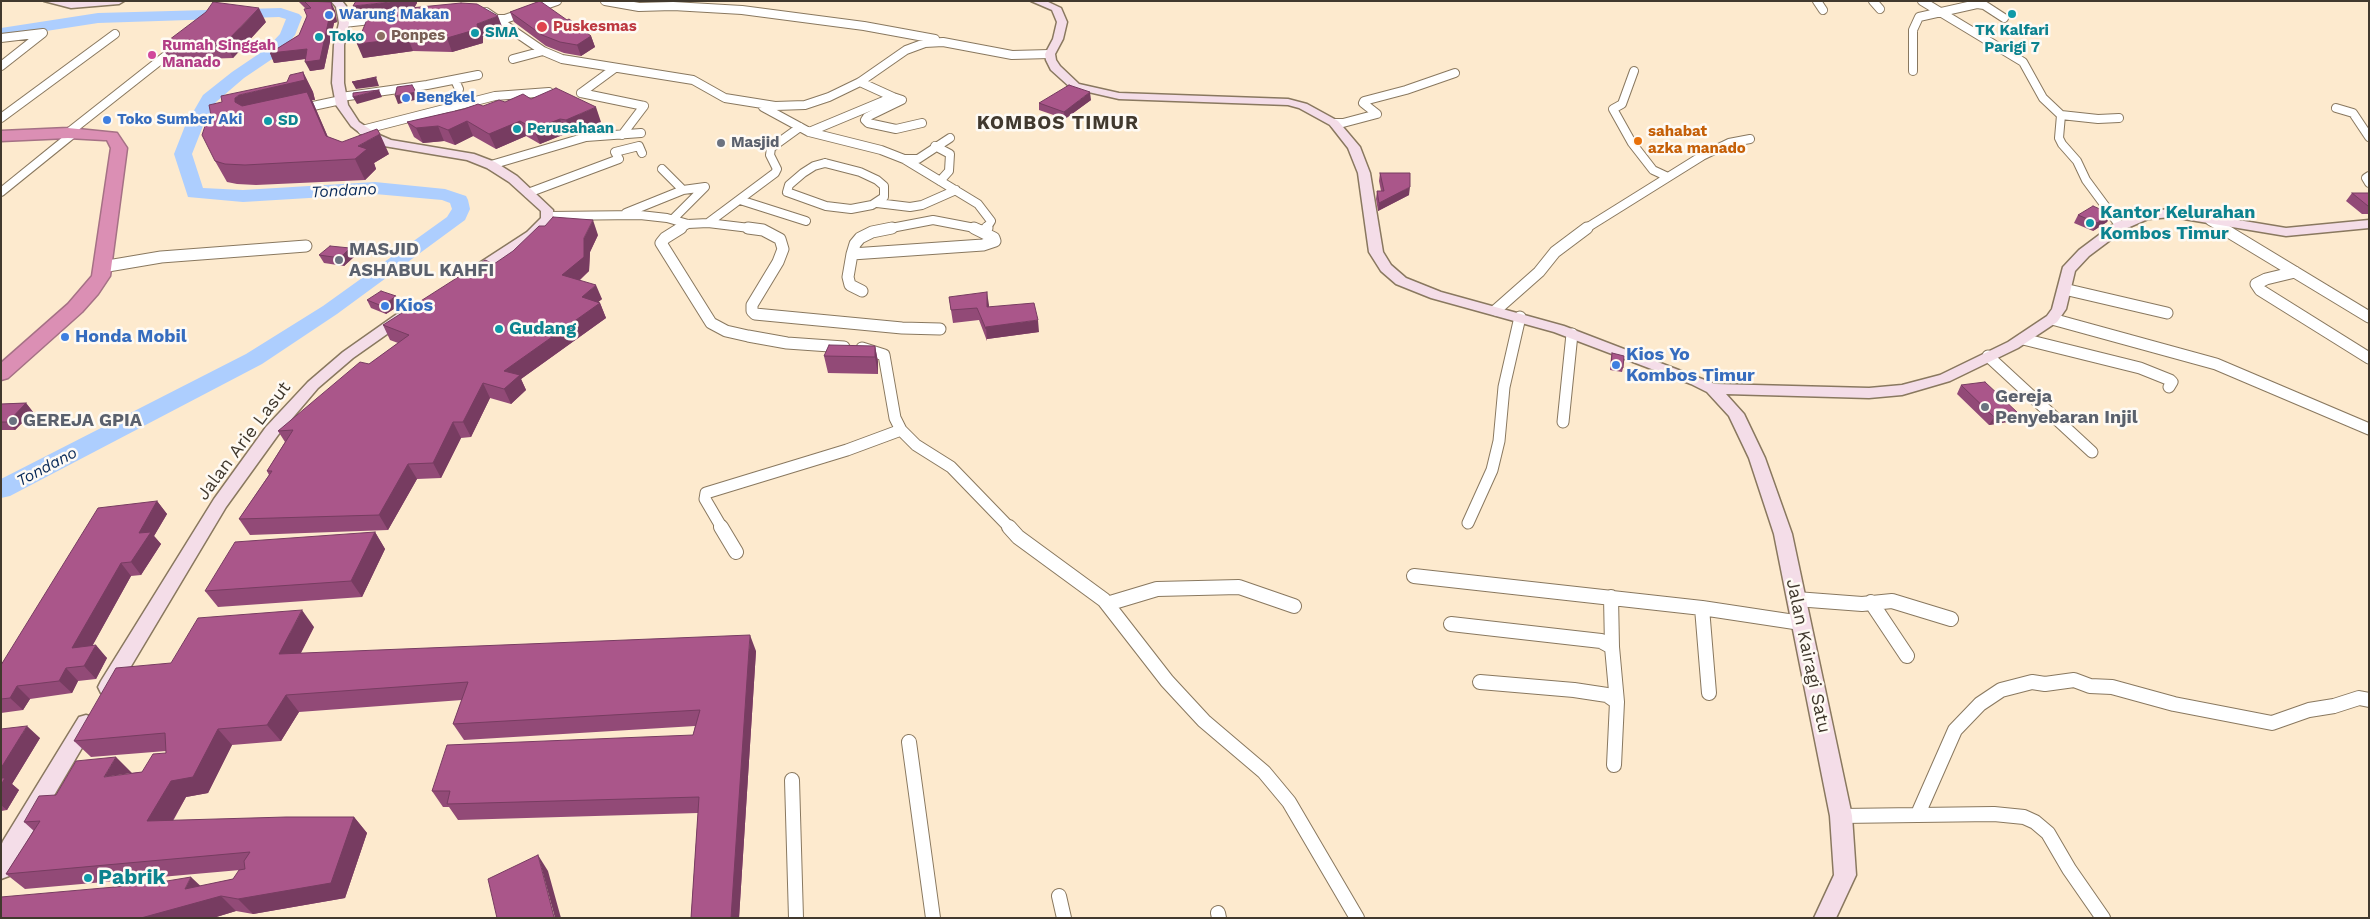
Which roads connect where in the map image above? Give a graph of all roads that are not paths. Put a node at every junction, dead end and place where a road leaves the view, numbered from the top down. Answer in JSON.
{"nodes":[{"id":1,"x":49,"y":1,"type":"edge"},
{"id":2,"x":119,"y":1,"type":"edge"},
{"id":3,"x":336,"y":1,"type":"edge"},
{"id":4,"x":557,"y":1,"type":"edge"},
{"id":5,"x":605,"y":1,"type":"edge"},
{"id":6,"x":1036,"y":1,"type":"edge"},
{"id":7,"x":1817,"y":1,"type":"edge"},
{"id":8,"x":1873,"y":1,"type":"edge"},
{"id":9,"x":1922,"y":1,"type":"edge"},
{"id":10,"x":1058,"y":5,"type":"edge"},
{"id":11,"x":474,"y":9,"type":"edge"},
{"id":12,"x":1880,"y":9,"type":"dead end"},
{"id":13,"x":1823,"y":10,"type":"dead end"},
{"id":14,"x":1936,"y":11,"type":"junction"},
{"id":15,"x":391,"y":18,"type":"edge"},
{"id":16,"x":2004,"y":18,"type":"dead end"},
{"id":17,"x":499,"y":19,"type":"junction"},
{"id":18,"x":344,"y":23,"type":"junction"},
{"id":19,"x":115,"y":34,"type":"dead end"},
{"id":20,"x":1,"y":38,"type":"edge"},
{"id":21,"x":188,"y":39,"type":"edge"},
{"id":22,"x":943,"y":42,"type":"junction"},
{"id":23,"x":543,"y":50,"type":"junction"},
{"id":24,"x":1050,"y":54,"type":"junction"},
{"id":25,"x":513,"y":59,"type":"dead end"},
{"id":26,"x":1,"y":66,"type":"edge"},
{"id":27,"x":615,"y":68,"type":"junction"},
{"id":28,"x":1634,"y":71,"type":"dead end"},
{"id":29,"x":1913,"y":71,"type":"dead end"},
{"id":30,"x":1455,"y":73,"type":"dead end"},
{"id":31,"x":478,"y":75,"type":"dead end"},
{"id":32,"x":455,"y":80,"type":"junction"},
{"id":33,"x":860,"y":82,"type":"junction"},
{"id":34,"x":549,"y":92,"type":"edge"},
{"id":35,"x":892,"y":97,"type":"junction"},
{"id":36,"x":341,"y":99,"type":"junction"},
{"id":37,"x":758,"y":104,"type":"junction"},
{"id":38,"x":790,"y":106,"type":"junction"},
{"id":39,"x":452,"y":108,"type":"junction"},
{"id":40,"x":2336,"y":108,"type":"dead end"},
{"id":41,"x":287,"y":112,"type":"edge"},
{"id":42,"x":776,"y":114,"type":"junction"},
{"id":43,"x":2061,"y":115,"type":"junction"},
{"id":44,"x":1,"y":118,"type":"edge"},
{"id":45,"x":2119,"y":118,"type":"dead end"},
{"id":46,"x":922,"y":123,"type":"dead end"},
{"id":47,"x":1334,"y":123,"type":"junction"},
{"id":48,"x":800,"y":127,"type":"junction"},
{"id":49,"x":362,"y":130,"type":"junction"},
{"id":50,"x":809,"y":132,"type":"junction"},
{"id":51,"x":71,"y":133,"type":"junction"},
{"id":52,"x":641,"y":133,"type":"dead end"},
{"id":53,"x":622,"y":135,"type":"junction"},
{"id":54,"x":1,"y":136,"type":"edge"},
{"id":55,"x":950,"y":138,"type":"dead end"},
{"id":56,"x":2369,"y":138,"type":"edge"},
{"id":57,"x":1750,"y":139,"type":"dead end"},
{"id":58,"x":935,"y":146,"type":"junction"},
{"id":59,"x":642,"y":153,"type":"dead end"},
{"id":60,"x":904,"y":159,"type":"junction"},
{"id":61,"x":491,"y":164,"type":"junction"},
{"id":62,"x":662,"y":169,"type":"dead end"},
{"id":63,"x":2369,"y":176,"type":"edge"},
{"id":64,"x":1668,"y":177,"type":"junction"},
{"id":65,"x":940,"y":181,"type":"junction"},
{"id":66,"x":2369,"y":183,"type":"edge"},
{"id":67,"x":683,"y":190,"type":"junction"},
{"id":68,"x":956,"y":190,"type":"junction"},
{"id":69,"x":1,"y":192,"type":"edge"},
{"id":70,"x":528,"y":193,"type":"junction"},
{"id":71,"x":740,"y":200,"type":"junction"},
{"id":72,"x":877,"y":204,"type":"junction"},
{"id":73,"x":625,"y":214,"type":"junction"},
{"id":74,"x":548,"y":216,"type":"junction"},
{"id":75,"x":673,"y":219,"type":"junction"},
{"id":76,"x":806,"y":221,"type":"dead end"},
{"id":77,"x":2210,"y":221,"type":"junction"},
{"id":78,"x":708,"y":223,"type":"junction"},
{"id":79,"x":688,"y":224,"type":"junction"},
{"id":80,"x":2369,"y":224,"type":"edge"},
{"id":81,"x":2120,"y":226,"type":"junction"},
{"id":82,"x":985,"y":231,"type":"junction"},
{"id":83,"x":306,"y":246,"type":"dead end"},
{"id":84,"x":852,"y":254,"type":"junction"},
{"id":85,"x":102,"y":267,"type":"junction"},
{"id":86,"x":2295,"y":272,"type":"junction"},
{"id":87,"x":460,"y":281,"type":"edge"},
{"id":88,"x":2064,"y":289,"type":"junction"},
{"id":89,"x":862,"y":291,"type":"dead end"},
{"id":90,"x":416,"y":308,"type":"edge"},
{"id":91,"x":1496,"y":310,"type":"junction"},
{"id":92,"x":2167,"y":313,"type":"dead end"},
{"id":93,"x":1520,"y":317,"type":"junction"},
{"id":94,"x":2369,"y":317,"type":"edge"},
{"id":95,"x":2052,"y":318,"type":"junction"},
{"id":96,"x":940,"y":329,"type":"dead end"},
{"id":97,"x":1572,"y":334,"type":"junction"},
{"id":98,"x":2023,"y":339,"type":"junction"},
{"id":99,"x":1988,"y":356,"type":"junction"},
{"id":100,"x":2369,"y":358,"type":"edge"},
{"id":101,"x":1,"y":374,"type":"edge"},
{"id":102,"x":2169,"y":387,"type":"dead end"},
{"id":103,"x":1719,"y":395,"type":"junction"},
{"id":104,"x":1563,"y":422,"type":"dead end"},
{"id":105,"x":2369,"y":429,"type":"edge"},
{"id":106,"x":901,"y":430,"type":"junction"},
{"id":107,"x":2092,"y":452,"type":"dead end"},
{"id":108,"x":1468,"y":523,"type":"dead end"},
{"id":109,"x":736,"y":552,"type":"dead end"},
{"id":110,"x":1414,"y":576,"type":"dead end"},
{"id":111,"x":1611,"y":597,"type":"junction"},
{"id":112,"x":1796,"y":599,"type":"junction"},
{"id":113,"x":1872,"y":602,"type":"junction"},
{"id":114,"x":1107,"y":604,"type":"junction"},
{"id":115,"x":1294,"y":606,"type":"dead end"},
{"id":116,"x":1702,"y":608,"type":"junction"},
{"id":117,"x":1951,"y":620,"type":"dead end"},
{"id":118,"x":1801,"y":623,"type":"junction"},
{"id":119,"x":1451,"y":624,"type":"dead end"},
{"id":120,"x":1612,"y":648,"type":"junction"},
{"id":121,"x":1907,"y":656,"type":"dead end"},
{"id":122,"x":1480,"y":682,"type":"dead end"},
{"id":123,"x":1709,"y":693,"type":"dead end"},
{"id":124,"x":2369,"y":700,"type":"edge"},
{"id":125,"x":1617,"y":702,"type":"junction"},
{"id":126,"x":908,"y":742,"type":"dead end"},
{"id":127,"x":1614,"y":765,"type":"dead end"},
{"id":128,"x":792,"y":780,"type":"dead end"},
{"id":129,"x":1918,"y":814,"type":"junction"},
{"id":130,"x":1841,"y":816,"type":"junction"},
{"id":131,"x":1,"y":869,"type":"edge"},
{"id":132,"x":1059,"y":896,"type":"dead end"},
{"id":133,"x":796,"y":918,"type":"edge"},
{"id":134,"x":933,"y":918,"type":"edge"},
{"id":135,"x":1064,"y":918,"type":"edge"},
{"id":136,"x":1357,"y":918,"type":"edge"},
{"id":137,"x":1825,"y":918,"type":"edge"},
{"id":138,"x":2103,"y":918,"type":"edge"}],
"edges":[{"from":1,"to":2,"type":"street"},
{"from":3,"to":18,"type":"street"},
{"from":4,"to":17,"type":"street"},
{"from":5,"to":22,"type":"street"},
{"from":6,"to":10,"type":"street"},
{"from":7,"to":13,"type":"street"},
{"from":8,"to":12,"type":"street"},
{"from":9,"to":14,"type":"street"},
{"from":10,"to":24,"type":"street"},
{"from":11,"to":17,"type":"street"},
{"from":14,"to":16,"type":"street"},
{"from":14,"to":29,"type":"street"},
{"from":14,"to":43,"type":"street"},
{"from":15,"to":18,"type":"street"},
{"from":17,"to":23,"type":"street"},
{"from":18,"to":36,"type":"street"},
{"from":19,"to":44,"type":"street"},
{"from":20,"to":26,"type":"street"},
{"from":21,"to":51,"type":"street"},
{"from":22,"to":24,"type":"street"},
{"from":22,"to":33,"type":"street"},
{"from":23,"to":25,"type":"street"},
{"from":23,"to":27,"type":"street"},
{"from":24,"to":47,"type":"street"},
{"from":27,"to":37,"type":"street"},
{"from":27,"to":53,"type":"street"},
{"from":28,"to":64,"type":"street"},
{"from":30,"to":47,"type":"street"},
{"from":31,"to":32,"type":"street"},
{"from":32,"to":36,"type":"street"},
{"from":32,"to":39,"type":"street"},
{"from":33,"to":35,"type":"street"},
{"from":33,"to":38,"type":"street"},
{"from":34,"to":39,"type":"street"},
{"from":35,"to":46,"type":"street"},
{"from":35,"to":50,"type":"street"},
{"from":36,"to":41,"type":"street"},
{"from":36,"to":49,"type":"street"},
{"from":37,"to":38,"type":"street"},
{"from":37,"to":42,"type":"street"},
{"from":38,"to":42,"type":"street"},
{"from":39,"to":49,"type":"street"},
{"from":40,"to":56,"type":"street"},
{"from":42,"to":48,"type":"street"},
{"from":43,"to":45,"type":"street"},
{"from":43,"to":81,"type":"street"},
{"from":47,"to":91,"type":"street"},
{"from":48,"to":50,"type":"street"},
{"from":48,"to":71,"type":"street"},
{"from":49,"to":61,"type":"street"},
{"from":50,"to":60,"type":"street"},
{"from":51,"to":54,"type":"highway"},
{"from":51,"to":69,"type":"street"},
{"from":51,"to":85,"type":"highway"},
{"from":52,"to":53,"type":"street"},
{"from":53,"to":61,"type":"street"},
{"from":55,"to":58,"type":"street"},
{"from":57,"to":64,"type":"street"},
{"from":58,"to":60,"type":"street"},
{"from":58,"to":65,"type":"street"},
{"from":59,"to":70,"type":"street"},
{"from":60,"to":65,"type":"street"},
{"from":61,"to":70,"type":"street"},
{"from":62,"to":67,"type":"street"},
{"from":63,"to":66,"type":"street"},
{"from":64,"to":91,"type":"street"},
{"from":65,"to":68,"type":"street"},
{"from":67,"to":73,"type":"street"},
{"from":67,"to":75,"type":"street"},
{"from":68,"to":72,"type":"street"},
{"from":68,"to":82,"type":"street"},
{"from":70,"to":74,"type":"street"},
{"from":71,"to":76,"type":"street"},
{"from":71,"to":78,"type":"street"},
{"from":72,"to":72,"type":"street"},
{"from":73,"to":74,"type":"street"},
{"from":73,"to":75,"type":"street"},
{"from":74,"to":87,"type":"street"},
{"from":75,"to":79,"type":"street"},
{"from":77,"to":80,"type":"street"},
{"from":77,"to":81,"type":"street"},
{"from":77,"to":86,"type":"street"},
{"from":78,"to":79,"type":"street"},
{"from":78,"to":96,"type":"street"},
{"from":79,"to":106,"type":"street"},
{"from":81,"to":88,"type":"street"},
{"from":82,"to":84,"type":"street"},
{"from":82,"to":84,"type":"street"},
{"from":83,"to":85,"type":"street"},
{"from":84,"to":89,"type":"street"},
{"from":85,"to":101,"type":"highway"},
{"from":86,"to":94,"type":"street"},
{"from":86,"to":100,"type":"street"},
{"from":88,"to":92,"type":"street"},
{"from":88,"to":95,"type":"street"},
{"from":90,"to":131,"type":"street","name":"Jalan Arie Lasut"},
{"from":91,"to":93,"type":"street"},
{"from":93,"to":97,"type":"street"},
{"from":93,"to":108,"type":"street"},
{"from":95,"to":98,"type":"street"},
{"from":95,"to":105,"type":"street"},
{"from":97,"to":103,"type":"street"},
{"from":97,"to":104,"type":"street"},
{"from":98,"to":99,"type":"street"},
{"from":98,"to":102,"type":"street"},
{"from":99,"to":103,"type":"street"},
{"from":99,"to":107,"type":"street"},
{"from":103,"to":112,"type":"street","name":"Jalan Kairagi Satu"},
{"from":106,"to":109,"type":"street"},
{"from":106,"to":114,"type":"street"},
{"from":110,"to":111,"type":"street"},
{"from":111,"to":116,"type":"street"},
{"from":111,"to":120,"type":"street"},
{"from":112,"to":113,"type":"street"},
{"from":112,"to":118,"type":"street","name":"Jalan Kairagi Satu"},
{"from":113,"to":117,"type":"street"},
{"from":113,"to":121,"type":"street"},
{"from":114,"to":115,"type":"street"},
{"from":114,"to":136,"type":"street"},
{"from":116,"to":118,"type":"street"},
{"from":116,"to":123,"type":"street"},
{"from":118,"to":130,"type":"street","name":"Jalan Kairagi Satu"},
{"from":119,"to":120,"type":"street"},
{"from":120,"to":125,"type":"street"},
{"from":122,"to":125,"type":"street"},
{"from":124,"to":129,"type":"street"},
{"from":125,"to":127,"type":"street"},
{"from":126,"to":134,"type":"street"},
{"from":128,"to":133,"type":"street"},
{"from":129,"to":130,"type":"street"},
{"from":129,"to":138,"type":"street"},
{"from":130,"to":137,"type":"street","name":"Jalan Kairagi Satu"},
{"from":132,"to":135,"type":"street"}]}
